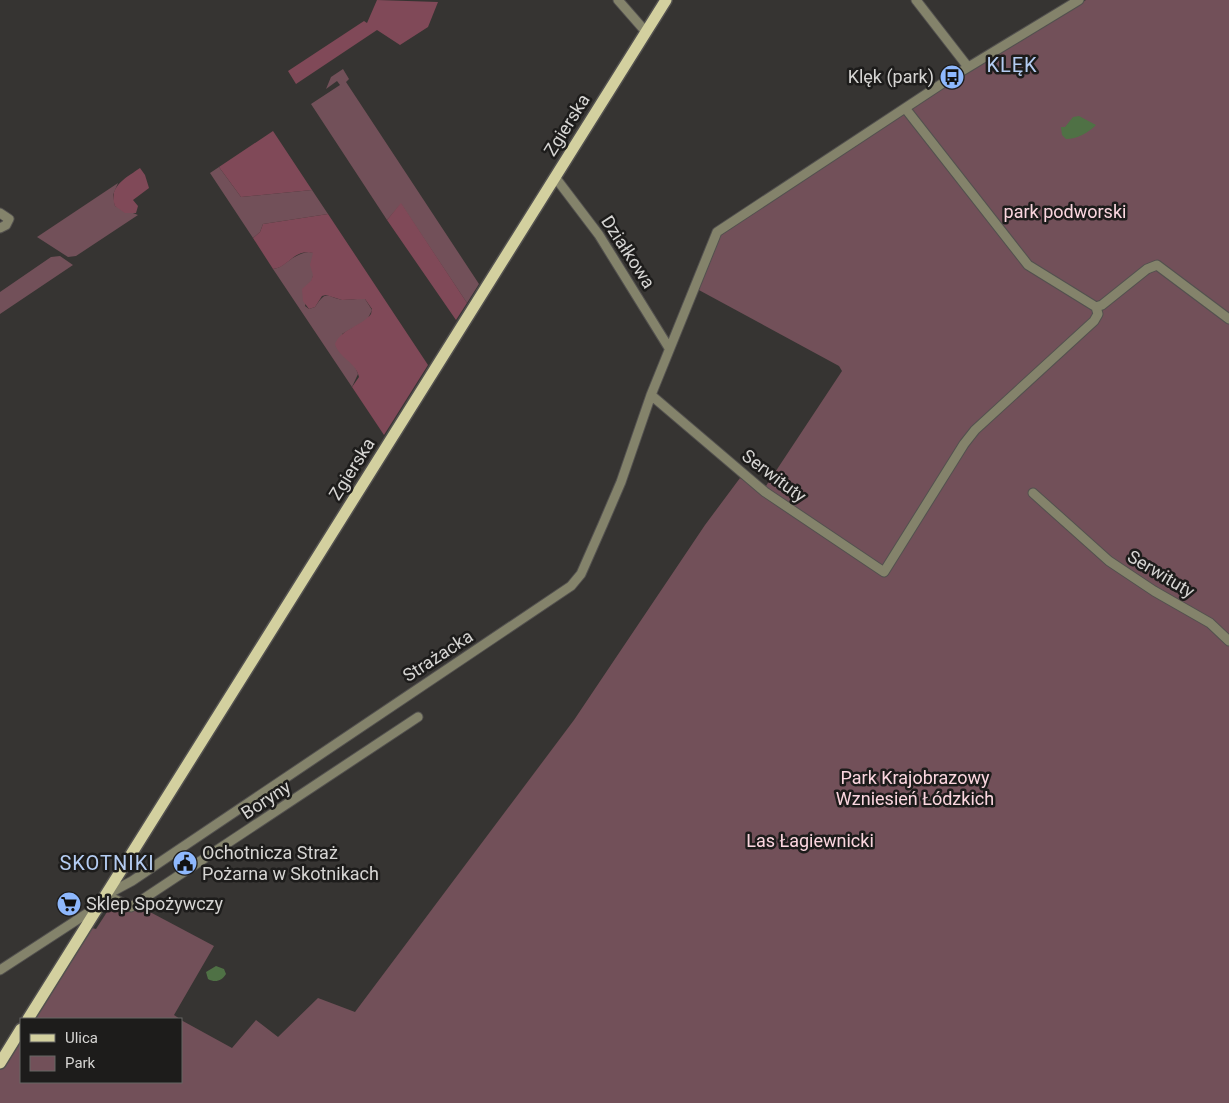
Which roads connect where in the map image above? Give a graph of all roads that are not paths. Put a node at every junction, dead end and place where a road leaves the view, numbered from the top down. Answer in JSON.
{"nodes":[{"id":1,"x":618,"y":0,"type":"edge"},
{"id":2,"x":666,"y":0,"type":"edge"},
{"id":3,"x":916,"y":0,"type":"edge"},
{"id":4,"x":1079,"y":0,"type":"edge"},
{"id":5,"x":646,"y":32,"type":"junction"},
{"id":6,"x":968,"y":67,"type":"junction"},
{"id":7,"x":905,"y":108,"type":"junction"},
{"id":8,"x":555,"y":177,"type":"junction"},
{"id":9,"x":0,"y":213,"type":"edge"},
{"id":10,"x":0,"y":228,"type":"edge"},
{"id":11,"x":1096,"y":307,"type":"junction"},
{"id":12,"x":1229,"y":319,"type":"edge"},
{"id":13,"x":670,"y":348,"type":"junction"},
{"id":14,"x":651,"y":395,"type":"junction"},
{"id":15,"x":1033,"y":493,"type":"dead end"},
{"id":16,"x":1229,"y":641,"type":"edge"},
{"id":17,"x":418,"y":717,"type":"dead end"},
{"id":18,"x":106,"y":895,"type":"junction"},
{"id":19,"x":97,"y":909,"type":"junction"},
{"id":20,"x":0,"y":970,"type":"edge"},
{"id":21,"x":29,"y":1018,"type":"edge"},
{"id":22,"x":20,"y":1031,"type":"edge"},
{"id":23,"x":0,"y":1063,"type":"edge"}],
"edges":[{"from":1,"to":5,"type":"street"},
{"from":2,"to":5,"type":"main road","name":"Zgierska"},
{"from":3,"to":6,"type":"street"},
{"from":4,"to":6,"type":"street","name":"Strażacka"},
{"from":5,"to":8,"type":"main road","name":"Zgierska"},
{"from":6,"to":7,"type":"street","name":"Strażacka"},
{"from":7,"to":11,"type":"street"},
{"from":7,"to":13,"type":"street","name":"Strażacka"},
{"from":8,"to":13,"type":"street","name":"Działkowa"},
{"from":8,"to":18,"type":"main road","name":"Zgierska"},
{"from":9,"to":10,"type":"street"},
{"from":11,"to":12,"type":"street"},
{"from":11,"to":14,"type":"street","name":"Serwituty"},
{"from":13,"to":14,"type":"street","name":"Strażacka"},
{"from":14,"to":18,"type":"street","name":"Strażacka"},
{"from":15,"to":16,"type":"street","name":"Serwituty"},
{"from":17,"to":18,"type":"street","name":"Boryny"},
{"from":18,"to":19,"type":"main road","name":"Zgierska"},
{"from":19,"to":20,"type":"street"},
{"from":19,"to":21,"type":"main road","name":"Zgierska"},
{"from":22,"to":23,"type":"main road"}]}
